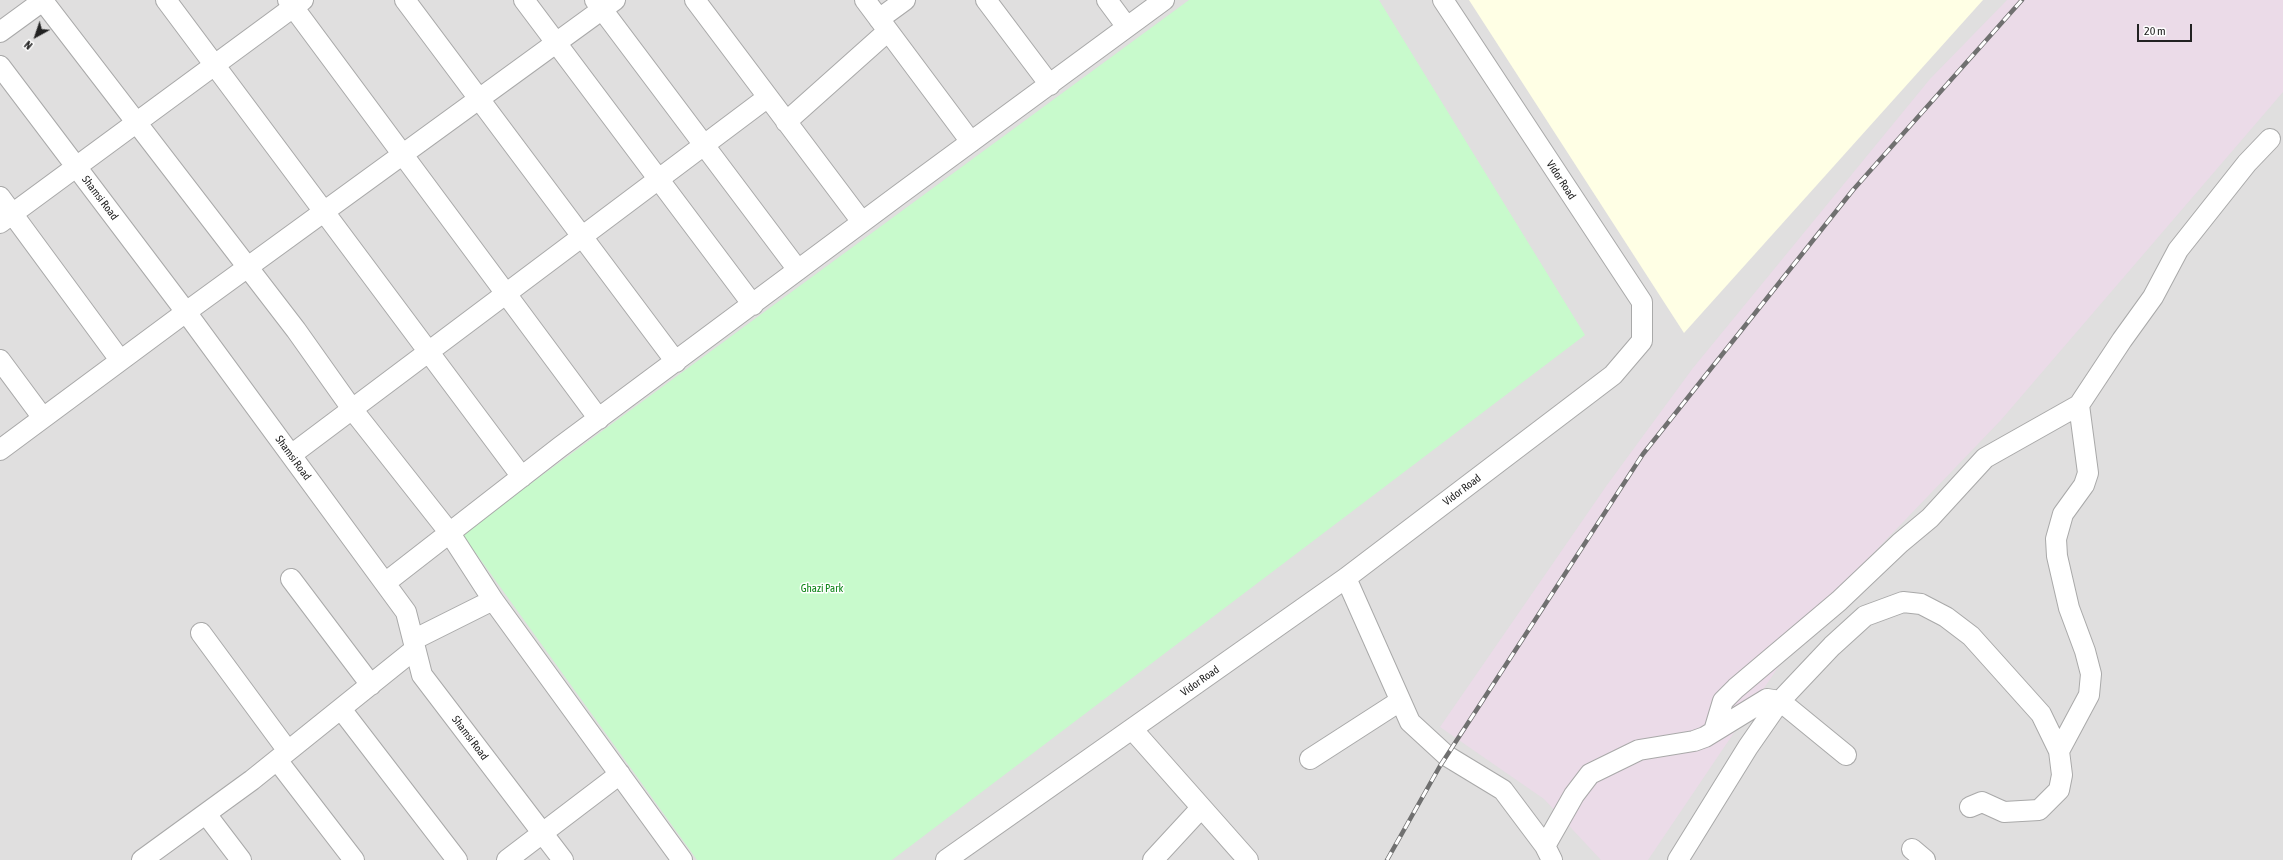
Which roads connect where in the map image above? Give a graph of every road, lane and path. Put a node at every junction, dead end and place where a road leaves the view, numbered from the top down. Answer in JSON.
{"nodes":[{"id":1,"x":43,"y":0,"type":"edge"},
{"id":2,"x":166,"y":0,"type":"edge"},
{"id":3,"x":405,"y":0,"type":"edge"},
{"id":4,"x":524,"y":0,"type":"edge"},
{"id":5,"x":695,"y":0,"type":"edge"},
{"id":6,"x":865,"y":0,"type":"edge"},
{"id":7,"x":905,"y":0,"type":"edge"},
{"id":8,"x":986,"y":0,"type":"edge"},
{"id":9,"x":1107,"y":0,"type":"edge"},
{"id":10,"x":1164,"y":0,"type":"edge"},
{"id":11,"x":1443,"y":0,"type":"edge"},
{"id":12,"x":295,"y":2,"type":"edge"},
{"id":13,"x":604,"y":3,"type":"edge"},
{"id":14,"x":884,"y":25,"type":"junction"},
{"id":15,"x":1127,"y":27,"type":"junction"},
{"id":16,"x":0,"y":32,"type":"edge"},
{"id":17,"x":556,"y":43,"type":"junction"},
{"id":18,"x":215,"y":65,"type":"junction"},
{"id":19,"x":0,"y":66,"type":"edge"},
{"id":20,"x":1050,"y":84,"type":"junction"},
{"id":21,"x":768,"y":98,"type":"junction"},
{"id":22,"x":479,"y":99,"type":"junction"},
{"id":23,"x":786,"y":122,"type":"junction"},
{"id":24,"x":136,"y":123,"type":"junction"},
{"id":25,"x":2270,"y":139,"type":"dead end"},
{"id":26,"x":971,"y":142,"type":"junction"},
{"id":27,"x":704,"y":145,"type":"junction"},
{"id":28,"x":403,"y":155,"type":"junction"},
{"id":29,"x":76,"y":167,"type":"junction"},
{"id":30,"x":658,"y":179,"type":"junction"},
{"id":31,"x":0,"y":197,"type":"edge"},
{"id":32,"x":324,"y":212,"type":"junction"},
{"id":33,"x":6,"y":219,"type":"edge"},
{"id":34,"x":862,"y":222,"type":"junction"},
{"id":35,"x":582,"y":236,"type":"junction"},
{"id":36,"x":248,"y":267,"type":"junction"},
{"id":37,"x":798,"y":270,"type":"junction"},
{"id":38,"x":506,"y":293,"type":"junction"},
{"id":39,"x":753,"y":305,"type":"junction"},
{"id":40,"x":186,"y":312,"type":"junction"},
{"id":41,"x":428,"y":352,"type":"junction"},
{"id":42,"x":0,"y":360,"type":"edge"},
{"id":43,"x":120,"y":360,"type":"junction"},
{"id":44,"x":676,"y":362,"type":"junction"},
{"id":45,"x":2079,"y":405,"type":"junction"},
{"id":46,"x":352,"y":409,"type":"junction"},
{"id":47,"x":43,"y":418,"type":"junction"},
{"id":48,"x":599,"y":419,"type":"junction"},
{"id":49,"x":0,"y":450,"type":"edge"},
{"id":50,"x":291,"y":455,"type":"junction"},
{"id":51,"x":522,"y":477,"type":"junction"},
{"id":52,"x":449,"y":532,"type":"junction"},
{"id":53,"x":1346,"y":578,"type":"junction"},
{"id":54,"x":291,"y":579,"type":"dead end"},
{"id":55,"x":385,"y":583,"type":"junction"},
{"id":56,"x":494,"y":600,"type":"junction"},
{"id":57,"x":201,"y":633,"type":"dead end"},
{"id":58,"x":414,"y":644,"type":"junction"},
{"id":59,"x":371,"y":684,"type":"junction"},
{"id":60,"x":1780,"y":700,"type":"junction"},
{"id":61,"x":1400,"y":701,"type":"junction"},
{"id":62,"x":341,"y":709,"type":"junction"},
{"id":63,"x":1132,"y":729,"type":"junction"},
{"id":64,"x":1714,"y":731,"type":"junction"},
{"id":65,"x":2059,"y":751,"type":"junction"},
{"id":66,"x":1846,"y":755,"type":"dead end"},
{"id":67,"x":283,"y":756,"type":"junction"},
{"id":68,"x":1310,"y":759,"type":"dead end"},
{"id":69,"x":620,"y":774,"type":"junction"},
{"id":70,"x":1970,"y":807,"type":"dead end"},
{"id":71,"x":1201,"y":808,"type":"junction"},
{"id":72,"x":206,"y":814,"type":"junction"},
{"id":73,"x":542,"y":834,"type":"junction"},
{"id":74,"x":1549,"y":853,"type":"edge"},
{"id":75,"x":142,"y":860,"type":"edge"},
{"id":76,"x":241,"y":860,"type":"edge"},
{"id":77,"x":354,"y":860,"type":"edge"},
{"id":78,"x":457,"y":860,"type":"edge"},
{"id":79,"x":508,"y":860,"type":"edge"},
{"id":80,"x":562,"y":860,"type":"edge"},
{"id":81,"x":682,"y":860,"type":"edge"},
{"id":82,"x":946,"y":860,"type":"edge"},
{"id":83,"x":1153,"y":860,"type":"edge"},
{"id":84,"x":1248,"y":860,"type":"edge"},
{"id":85,"x":1678,"y":860,"type":"edge"}],
"edges":[{"from":1,"to":16,"type":"street"},
{"from":1,"to":24,"type":"street"},
{"from":2,"to":18,"type":"street"},
{"from":3,"to":22,"type":"street"},
{"from":4,"to":17,"type":"street"},
{"from":5,"to":21,"type":"street"},
{"from":6,"to":14,"type":"street"},
{"from":7,"to":14,"type":"street"},
{"from":8,"to":20,"type":"street"},
{"from":9,"to":15,"type":"street"},
{"from":10,"to":15,"type":"street"},
{"from":11,"to":53,"type":"street","name":"Vidor Road"},
{"from":12,"to":18,"type":"street"},
{"from":12,"to":28,"type":"street"},
{"from":13,"to":17,"type":"street"},
{"from":13,"to":27,"type":"street"},
{"from":14,"to":23,"type":"street"},
{"from":14,"to":26,"type":"street"},
{"from":15,"to":20,"type":"street"},
{"from":17,"to":22,"type":"street"},
{"from":17,"to":30,"type":"street"},
{"from":18,"to":24,"type":"street"},
{"from":18,"to":32,"type":"street"},
{"from":19,"to":29,"type":"street","name":"Shamsi Road"},
{"from":20,"to":26,"type":"street"},
{"from":21,"to":23,"type":"street"},
{"from":21,"to":27,"type":"street"},
{"from":22,"to":28,"type":"street"},
{"from":22,"to":35,"type":"street"},
{"from":23,"to":34,"type":"street"},
{"from":24,"to":29,"type":"street"},
{"from":24,"to":36,"type":"street"},
{"from":25,"to":45,"type":"street"},
{"from":26,"to":34,"type":"street"},
{"from":27,"to":30,"type":"street"},
{"from":27,"to":37,"type":"street"},
{"from":28,"to":32,"type":"street"},
{"from":28,"to":38,"type":"street"},
{"from":29,"to":33,"type":"street"},
{"from":29,"to":40,"type":"street","name":"Shamsi Road"},
{"from":30,"to":35,"type":"street"},
{"from":30,"to":39,"type":"street"},
{"from":31,"to":33,"type":"street"},
{"from":32,"to":36,"type":"street"},
{"from":32,"to":41,"type":"street"},
{"from":33,"to":43,"type":"street"},
{"from":34,"to":37,"type":"street"},
{"from":35,"to":38,"type":"street"},
{"from":35,"to":44,"type":"street"},
{"from":36,"to":40,"type":"street"},
{"from":36,"to":46,"type":"street"},
{"from":37,"to":39,"type":"street"},
{"from":38,"to":41,"type":"street"},
{"from":38,"to":48,"type":"street"},
{"from":39,"to":44,"type":"street"},
{"from":40,"to":43,"type":"street"},
{"from":40,"to":50,"type":"street","name":"Shamsi Road"},
{"from":41,"to":46,"type":"street"},
{"from":41,"to":51,"type":"street"},
{"from":42,"to":47,"type":"street"},
{"from":43,"to":47,"type":"street"},
{"from":44,"to":48,"type":"street"},
{"from":45,"to":64,"type":"street"},
{"from":45,"to":65,"type":"street"},
{"from":46,"to":50,"type":"street"},
{"from":46,"to":52,"type":"street"},
{"from":47,"to":49,"type":"street"},
{"from":48,"to":51,"type":"street"},
{"from":50,"to":55,"type":"street","name":"Shamsi Road"},
{"from":51,"to":52,"type":"street"},
{"from":52,"to":55,"type":"street"},
{"from":52,"to":56,"type":"street"},
{"from":53,"to":61,"type":"street"},
{"from":53,"to":63,"type":"street","name":"Vidor Road"},
{"from":54,"to":59,"type":"street"},
{"from":55,"to":58,"type":"street","name":"Shamsi Road"},
{"from":56,"to":58,"type":"street"},
{"from":56,"to":69,"type":"street"},
{"from":57,"to":67,"type":"street"},
{"from":58,"to":59,"type":"street"},
{"from":58,"to":73,"type":"street","name":"Shamsi Road"},
{"from":59,"to":62,"type":"street"},
{"from":60,"to":64,"type":"street"},
{"from":60,"to":65,"type":"street"},
{"from":60,"to":66,"type":"street"},
{"from":60,"to":85,"type":"street"},
{"from":61,"to":68,"type":"street"},
{"from":61,"to":74,"type":"street"},
{"from":62,"to":67,"type":"street"},
{"from":62,"to":78,"type":"street"},
{"from":63,"to":71,"type":"street"},
{"from":63,"to":82,"type":"street","name":"Vidor Road"},
{"from":64,"to":74,"type":"street"},
{"from":65,"to":70,"type":"street"},
{"from":67,"to":72,"type":"street"},
{"from":67,"to":77,"type":"street"},
{"from":69,"to":73,"type":"street"},
{"from":69,"to":81,"type":"street"},
{"from":71,"to":83,"type":"street"},
{"from":71,"to":84,"type":"street"},
{"from":72,"to":75,"type":"street"},
{"from":72,"to":76,"type":"street"},
{"from":73,"to":79,"type":"street"},
{"from":73,"to":80,"type":"street","name":"Shamsi Road"}]}
